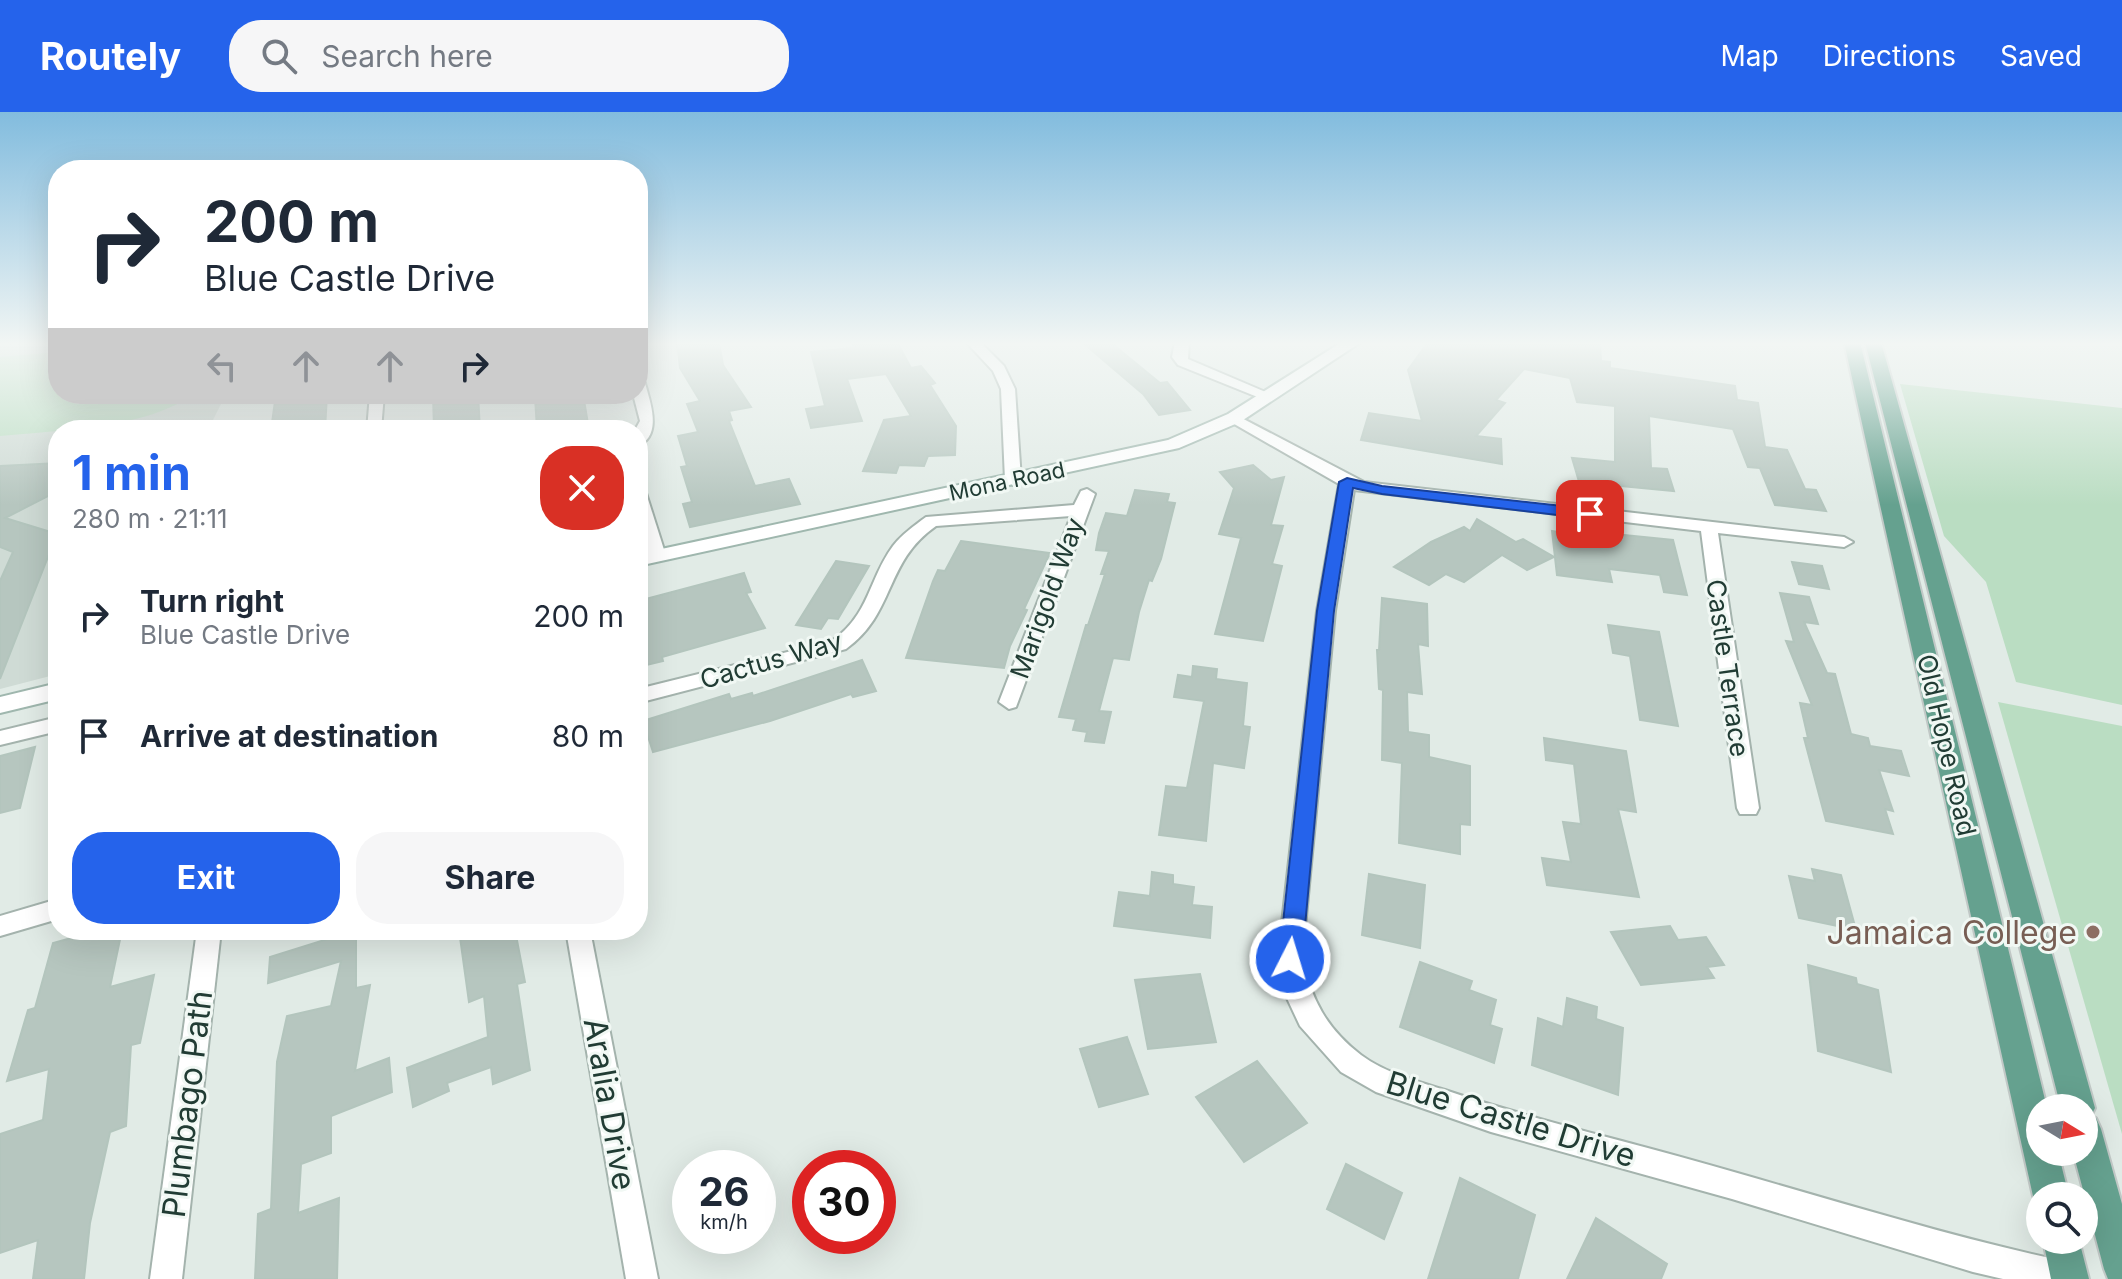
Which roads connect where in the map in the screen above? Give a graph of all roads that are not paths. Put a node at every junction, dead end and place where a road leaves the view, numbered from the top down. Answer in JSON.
{"nodes":[{"id":1,"x":1008,"y":396,"type":"edge"},
{"id":2,"x":1865,"y":396,"type":"edge"},
{"id":3,"x":1888,"y":396,"type":"edge"},
{"id":4,"x":1270,"y":397,"type":"edge"},
{"id":5,"x":1234,"y":418,"type":"junction"},
{"id":6,"x":1013,"y":480,"type":"junction"},
{"id":7,"x":1347,"y":482,"type":"junction"},
{"id":8,"x":1083,"y":502,"type":"joint"},
{"id":9,"x":1709,"y":528,"type":"junction"},
{"id":10,"x":1844,"y":542,"type":"dead end"},
{"id":11,"x":648,"y":558,"type":"edge"},
{"id":12,"x":48,"y":693,"type":"edge"},
{"id":13,"x":648,"y":693,"type":"edge"},
{"id":14,"x":1009,"y":702,"type":"dead end"},
{"id":15,"x":0,"y":705,"type":"edge"},
{"id":16,"x":48,"y":726,"type":"edge"},
{"id":17,"x":0,"y":738,"type":"edge"},
{"id":18,"x":1748,"y":808,"type":"dead end"},
{"id":19,"x":48,"y":912,"type":"edge"},
{"id":20,"x":0,"y":926,"type":"edge"},
{"id":21,"x":208,"y":940,"type":"edge"},
{"id":22,"x":580,"y":940,"type":"edge"},
{"id":23,"x":2027,"y":1094,"type":"edge"},
{"id":24,"x":2074,"y":1094,"type":"edge"},
{"id":25,"x":2094,"y":1166,"type":"edge"},
{"id":26,"x":2065,"y":1254,"type":"edge"},
{"id":27,"x":2122,"y":1269,"type":"edge"},
{"id":28,"x":166,"y":1279,"type":"edge"},
{"id":29,"x":642,"y":1279,"type":"edge"},
{"id":30,"x":2071,"y":1279,"type":"edge"}],
"edges":[{"from":1,"to":6,"type":"street"},
{"from":2,"to":23,"type":"main road","name":"Old Hope Road"},
{"from":3,"to":24,"type":"main road","name":"Old Hope Road"},
{"from":4,"to":5,"type":"street","name":"Mona Road"},
{"from":5,"to":6,"type":"street","name":"Mona Road"},
{"from":5,"to":7,"type":"street"},
{"from":6,"to":11,"type":"street","name":"Mona Road"},
{"from":7,"to":9,"type":"street"},
{"from":7,"to":30,"type":"street","name":"Blue Castle Drive"},
{"from":8,"to":13,"type":"street","name":"Cactus Way"},
{"from":8,"to":14,"type":"street","name":"Marigold Way"},
{"from":9,"to":10,"type":"street"},
{"from":9,"to":18,"type":"street","name":"Castle Terrace"},
{"from":12,"to":15,"type":"street"},
{"from":16,"to":17,"type":"street"},
{"from":19,"to":20,"type":"street"},
{"from":21,"to":28,"type":"street","name":"Plumbago Path"},
{"from":22,"to":29,"type":"street","name":"Aralia Drive"},
{"from":25,"to":27,"type":"main road"},
{"from":26,"to":30,"type":"main road"}]}
